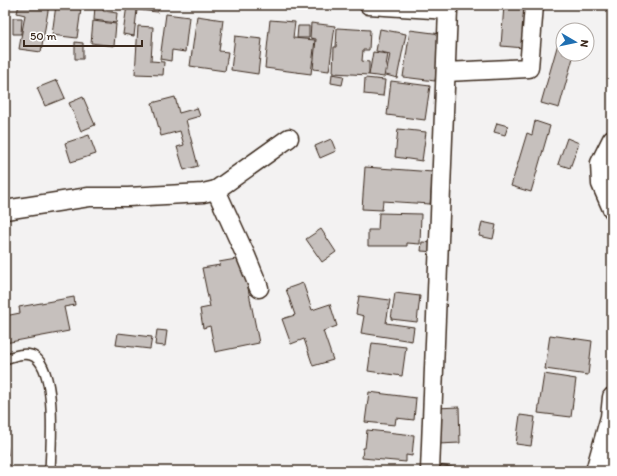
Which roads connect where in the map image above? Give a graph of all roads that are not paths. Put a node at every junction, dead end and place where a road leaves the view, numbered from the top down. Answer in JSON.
{"nodes":[{"id":1,"x":369,"y":5,"type":"edge"},
{"id":2,"x":534,"y":5,"type":"edge"},
{"id":3,"x":448,"y":8,"type":"edge"},
{"id":4,"x":446,"y":72,"type":"junction"},
{"id":5,"x":288,"y":138,"type":"dead end"},
{"id":6,"x":612,"y":139,"type":"edge"},
{"id":7,"x":216,"y":190,"type":"junction"},
{"id":8,"x":612,"y":209,"type":"edge"},
{"id":9,"x":5,"y":210,"type":"edge"},
{"id":10,"x":259,"y":288,"type":"dead end"},
{"id":11,"x":5,"y":358,"type":"edge"},
{"id":12,"x":612,"y":397,"type":"edge"},
{"id":13,"x":611,"y":415,"type":"edge"},
{"id":14,"x":50,"y":471,"type":"edge"},
{"id":15,"x":430,"y":471,"type":"edge"},
{"id":16,"x":595,"y":471,"type":"edge"}],
"edges":[{"from":1,"to":3,"type":"street"},
{"from":2,"to":4,"type":"street"},
{"from":3,"to":4,"type":"street"},
{"from":4,"to":15,"type":"street"},
{"from":5,"to":7,"type":"street"},
{"from":6,"to":8,"type":"street"},
{"from":7,"to":9,"type":"street"},
{"from":7,"to":10,"type":"street"},
{"from":11,"to":14,"type":"lane"},
{"from":12,"to":13,"type":"street"},
{"from":13,"to":16,"type":"street"}]}
